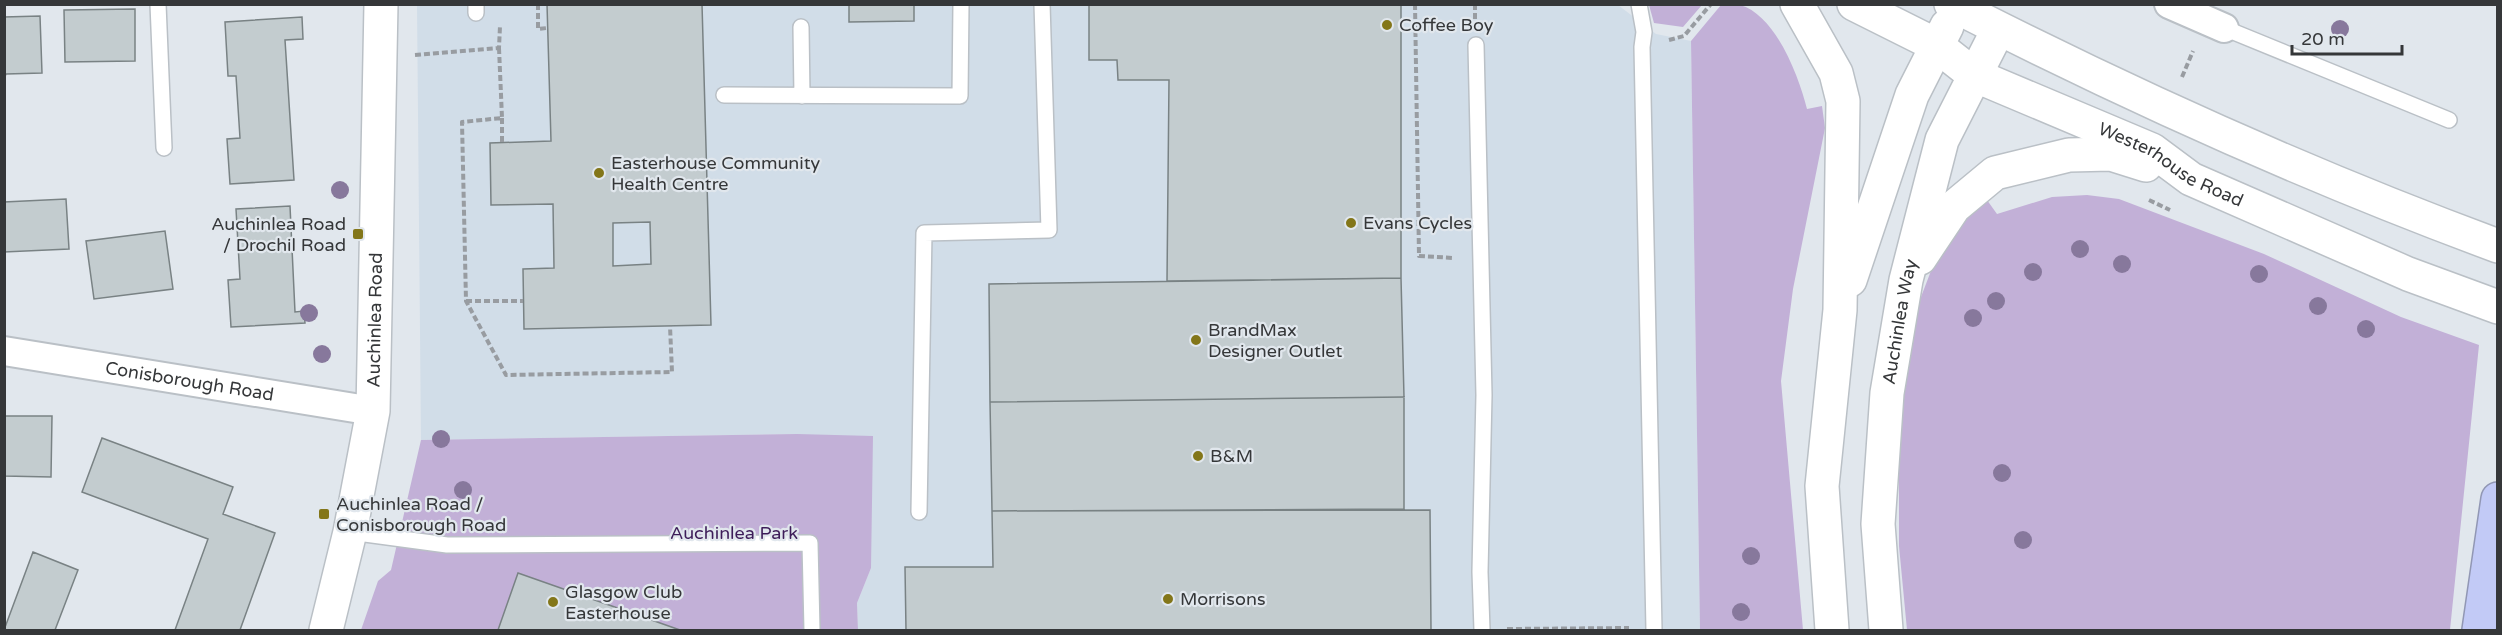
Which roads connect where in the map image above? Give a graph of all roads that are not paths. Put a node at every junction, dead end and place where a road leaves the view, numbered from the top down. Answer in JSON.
{"nodes":[{"id":1,"x":158,"y":4,"type":"edge"},
{"id":2,"x":381,"y":4,"type":"edge"},
{"id":3,"x":962,"y":4,"type":"edge"},
{"id":4,"x":1042,"y":4,"type":"edge"},
{"id":5,"x":1639,"y":4,"type":"edge"},
{"id":6,"x":1797,"y":4,"type":"edge"},
{"id":7,"x":1854,"y":4,"type":"edge"},
{"id":8,"x":2169,"y":4,"type":"edge"},
{"id":9,"x":1954,"y":6,"type":"edge"},
{"id":10,"x":2215,"y":24,"type":"joint"},
{"id":11,"x":801,"y":27,"type":"dead end"},
{"id":12,"x":1998,"y":30,"type":"junction"},
{"id":13,"x":1476,"y":45,"type":"dead end"},
{"id":14,"x":1936,"y":45,"type":"junction"},
{"id":15,"x":1974,"y":75,"type":"junction"},
{"id":16,"x":724,"y":95,"type":"dead end"},
{"id":17,"x":802,"y":96,"type":"junction"},
{"id":18,"x":2449,"y":120,"type":"dead end"},
{"id":19,"x":164,"y":148,"type":"dead end"},
{"id":20,"x":2191,"y":179,"type":"junction"},
{"id":21,"x":2498,"y":246,"type":"edge"},
{"id":22,"x":1906,"y":280,"type":"junction"},
{"id":23,"x":2498,"y":307,"type":"edge"},
{"id":24,"x":1840,"y":310,"type":"junction"},
{"id":25,"x":4,"y":351,"type":"edge"},
{"id":26,"x":373,"y":411,"type":"junction"},
{"id":27,"x":2498,"y":499,"type":"edge"},
{"id":28,"x":919,"y":512,"type":"dead end"},
{"id":29,"x":350,"y":532,"type":"junction"},
{"id":30,"x":1654,"y":629,"type":"edge"},
{"id":31,"x":326,"y":630,"type":"edge"},
{"id":32,"x":812,"y":630,"type":"edge"},
{"id":33,"x":1482,"y":630,"type":"edge"},
{"id":34,"x":1832,"y":630,"type":"edge"},
{"id":35,"x":1886,"y":630,"type":"edge"},
{"id":36,"x":2479,"y":630,"type":"edge"}],
"edges":[{"from":1,"to":19,"type":"lane"},
{"from":2,"to":26,"type":"street","name":"Auchinlea Road"},
{"from":3,"to":17,"type":"lane"},
{"from":4,"to":28,"type":"lane"},
{"from":5,"to":30,"type":"lane"},
{"from":6,"to":24,"type":"street"},
{"from":7,"to":14,"type":"street","name":"Westerhouse Road"},
{"from":8,"to":10,"type":"street"},
{"from":9,"to":12,"type":"street"},
{"from":9,"to":14,"type":"street"},
{"from":10,"to":18,"type":"lane"},
{"from":11,"to":17,"type":"lane"},
{"from":12,"to":15,"type":"street","name":"Auchinlea Way"},
{"from":12,"to":21,"type":"street"},
{"from":13,"to":33,"type":"lane"},
{"from":14,"to":15,"type":"street","name":"Westerhouse Road"},
{"from":14,"to":24,"type":"street"},
{"from":15,"to":20,"type":"street","name":"Westerhouse Road"},
{"from":15,"to":22,"type":"street","name":"Auchinlea Way"},
{"from":16,"to":17,"type":"lane"},
{"from":20,"to":22,"type":"street"},
{"from":20,"to":23,"type":"street","name":"Westerhouse Road"},
{"from":22,"to":35,"type":"street","name":"Auchinlea Way"},
{"from":24,"to":34,"type":"street"},
{"from":25,"to":26,"type":"street","name":"Conisborough Road"},
{"from":26,"to":29,"type":"street","name":"Auchinlea Road"},
{"from":27,"to":36,"type":"highway"},
{"from":29,"to":31,"type":"street","name":"Auchinlea Road"},
{"from":29,"to":32,"type":"lane"}]}
